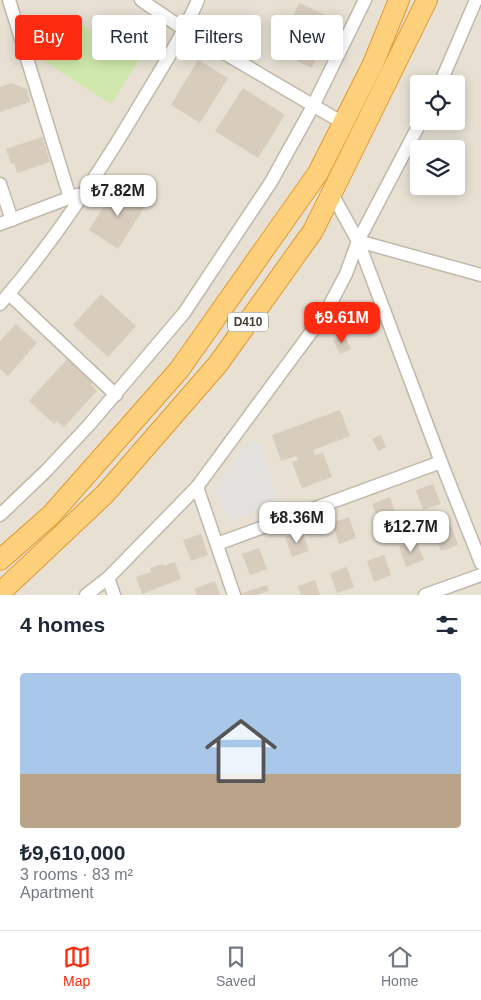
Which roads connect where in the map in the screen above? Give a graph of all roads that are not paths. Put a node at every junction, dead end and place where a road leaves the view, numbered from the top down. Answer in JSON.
{"nodes":[{"id":1,"x":9,"y":0,"type":"edge"},
{"id":2,"x":142,"y":0,"type":"edge"},
{"id":3,"x":198,"y":0,"type":"edge"},
{"id":4,"x":365,"y":0,"type":"edge"},
{"id":5,"x":399,"y":0,"type":"edge"},
{"id":6,"x":427,"y":0,"type":"edge"},
{"id":7,"x":476,"y":0,"type":"edge"},
{"id":8,"x":192,"y":15,"type":"edge"},
{"id":9,"x":176,"y":24,"type":"edge"},
{"id":10,"x":176,"y":45,"type":"edge"},
{"id":11,"x":236,"y":60,"type":"edge"},
{"id":12,"x":444,"y":75,"type":"edge"},
{"id":13,"x":313,"y":106,"type":"junction"},
{"id":14,"x":343,"y":123,"type":"junction"},
{"id":15,"x":416,"y":130,"type":"edge"},
{"id":16,"x":0,"y":184,"type":"edge"},
{"id":17,"x":86,"y":192,"type":"junction"},
{"id":18,"x":332,"y":194,"type":"junction"},
{"id":19,"x":70,"y":198,"type":"junction"},
{"id":20,"x":6,"y":222,"type":"edge"},
{"id":21,"x":358,"y":241,"type":"junction"},
{"id":22,"x":481,"y":275,"type":"edge"},
{"id":23,"x":4,"y":299,"type":"edge"},
{"id":24,"x":116,"y":395,"type":"junction"},
{"id":25,"x":441,"y":462,"type":"junction"},
{"id":26,"x":197,"y":487,"type":"junction"},
{"id":27,"x":0,"y":515,"type":"edge"},
{"id":28,"x":217,"y":544,"type":"junction"},
{"id":29,"x":0,"y":560,"type":"edge"},
{"id":30,"x":481,"y":563,"type":"edge"},
{"id":31,"x":481,"y":575,"type":"edge"},
{"id":32,"x":108,"y":578,"type":"junction"},
{"id":33,"x":0,"y":593,"type":"edge"},
{"id":34,"x":86,"y":595,"type":"edge"},
{"id":35,"x":114,"y":595,"type":"edge"},
{"id":36,"x":234,"y":595,"type":"edge"},
{"id":37,"x":425,"y":595,"type":"edge"}],
"edges":[{"from":1,"to":19,"type":"street"},
{"from":2,"to":9,"type":"street"},
{"from":3,"to":8,"type":"street"},
{"from":4,"to":13,"type":"street"},
{"from":5,"to":14,"type":"highway","number":"D410"},
{"from":6,"to":18,"type":"highway","number":"D410"},
{"from":7,"to":12,"type":"street"},
{"from":10,"to":17,"type":"street"},
{"from":11,"to":13,"type":"street"},
{"from":13,"to":14,"type":"street"},
{"from":13,"to":24,"type":"street"},
{"from":14,"to":29,"type":"highway","number":"D410"},
{"from":15,"to":21,"type":"street"},
{"from":16,"to":20,"type":"street"},
{"from":17,"to":19,"type":"street"},
{"from":17,"to":23,"type":"street"},
{"from":18,"to":21,"type":"street"},
{"from":18,"to":33,"type":"highway","number":"D410"},
{"from":19,"to":20,"type":"street"},
{"from":21,"to":22,"type":"street"},
{"from":21,"to":25,"type":"street"},
{"from":21,"to":26,"type":"street"},
{"from":23,"to":24,"type":"street"},
{"from":24,"to":27,"type":"street"},
{"from":25,"to":28,"type":"street"},
{"from":25,"to":30,"type":"street"},
{"from":26,"to":28,"type":"street"},
{"from":26,"to":32,"type":"street"},
{"from":28,"to":36,"type":"street"},
{"from":31,"to":37,"type":"street"},
{"from":32,"to":34,"type":"street"},
{"from":32,"to":35,"type":"street"}]}
